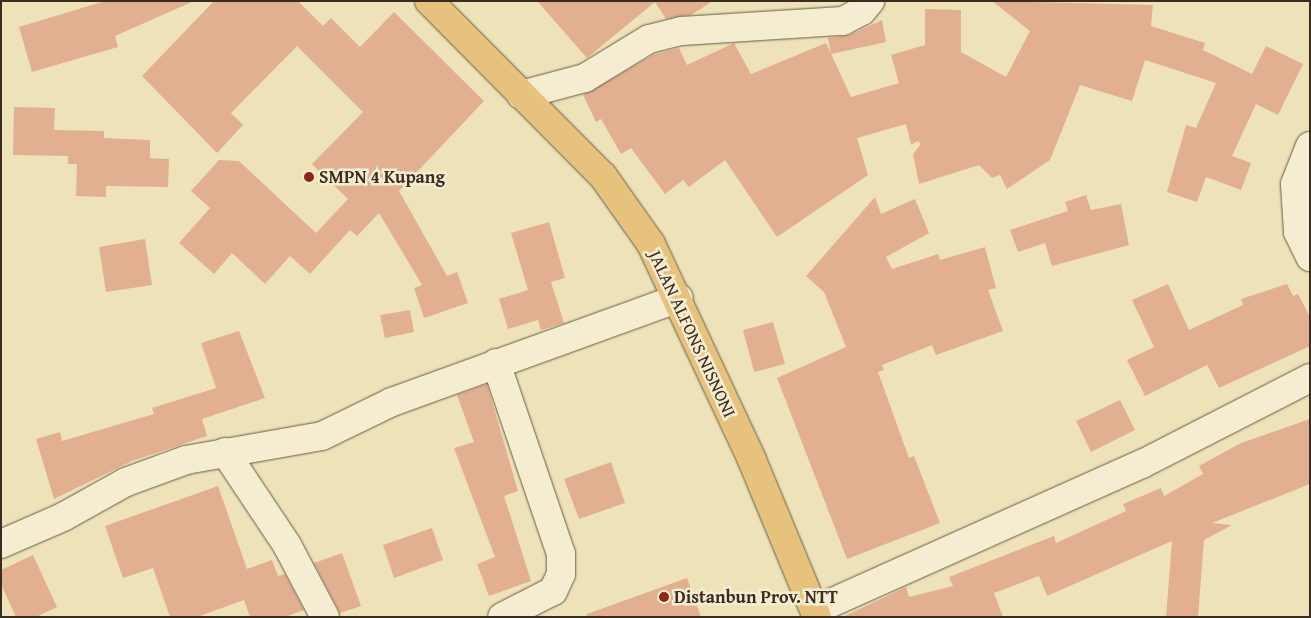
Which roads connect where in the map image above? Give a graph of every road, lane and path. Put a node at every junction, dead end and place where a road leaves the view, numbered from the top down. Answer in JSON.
{"nodes":[{"id":1,"x":428,"y":1,"type":"edge"},
{"id":2,"x":870,"y":1,"type":"edge"},
{"id":3,"x":521,"y":96,"type":"junction"},
{"id":4,"x":1310,"y":146,"type":"edge"},
{"id":5,"x":1310,"y":257,"type":"edge"},
{"id":6,"x":679,"y":298,"type":"junction"},
{"id":7,"x":496,"y":363,"type":"junction"},
{"id":8,"x":1310,"y":378,"type":"edge"},
{"id":9,"x":225,"y":452,"type":"junction"},
{"id":10,"x":1,"y":544,"type":"edge"},
{"id":11,"x":816,"y":613,"type":"edge"},
{"id":12,"x":326,"y":617,"type":"edge"},
{"id":13,"x":502,"y":617,"type":"edge"}],
"edges":[{"from":1,"to":3,"type":"main road","name":"JALAN ALFONS NISNONI"},
{"from":2,"to":3,"type":"street"},
{"from":3,"to":6,"type":"main road","name":"JALAN ALFONS NISNONI"},
{"from":4,"to":5,"type":"street"},
{"from":6,"to":7,"type":"street"},
{"from":6,"to":11,"type":"main road","name":"JALAN ALFONS NISNONI"},
{"from":7,"to":9,"type":"street"},
{"from":7,"to":13,"type":"street"},
{"from":8,"to":11,"type":"street"},
{"from":9,"to":10,"type":"street"},
{"from":9,"to":12,"type":"street"}]}
